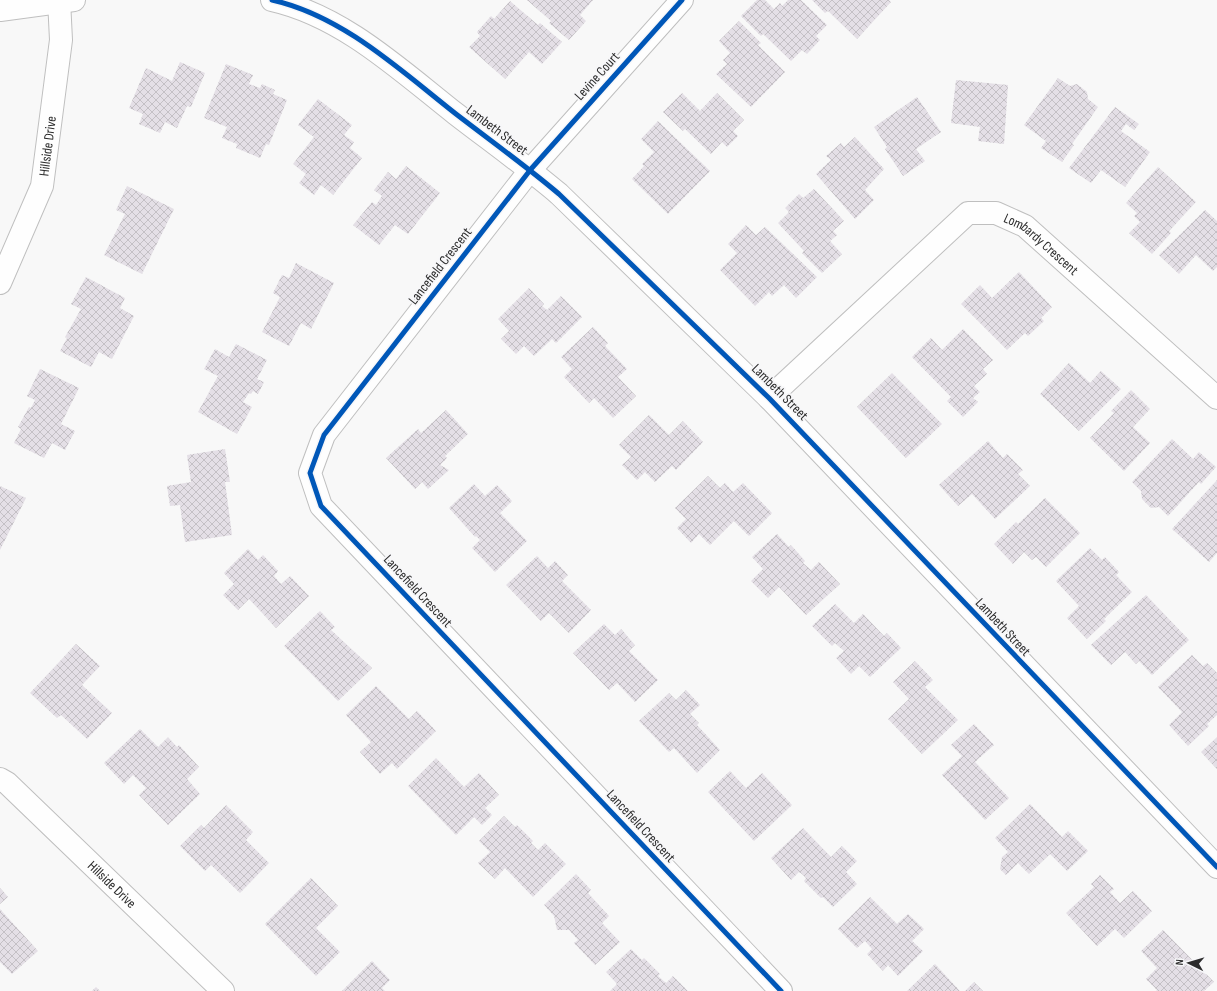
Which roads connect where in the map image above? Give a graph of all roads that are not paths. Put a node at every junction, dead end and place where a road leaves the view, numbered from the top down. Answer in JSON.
{"nodes":[{"id":1,"x":272,"y":0,"type":"edge"},
{"id":2,"x":682,"y":0,"type":"edge"},
{"id":3,"x":64,"y":1,"type":"edge"},
{"id":4,"x":0,"y":10,"type":"edge"},
{"id":5,"x":531,"y":169,"type":"junction"},
{"id":6,"x":0,"y":283,"type":"edge"},
{"id":7,"x":769,"y":398,"type":"junction"},
{"id":8,"x":1217,"y":398,"type":"edge"},
{"id":9,"x":0,"y":779,"type":"edge"},
{"id":10,"x":1217,"y":867,"type":"edge"},
{"id":11,"x":223,"y":991,"type":"edge"},
{"id":12,"x":781,"y":991,"type":"edge"}],
"edges":[{"from":1,"to":5,"type":"street","name":"Lambeth Street"},
{"from":2,"to":5,"type":"street","name":"Levine Court"},
{"from":3,"to":4,"type":"street"},
{"from":3,"to":6,"type":"street","name":"Hillside Drive"},
{"from":5,"to":7,"type":"street","name":"Lambeth Street"},
{"from":5,"to":12,"type":"street","name":"Lancefield Crescent"},
{"from":7,"to":8,"type":"street","name":"Lombardy Crescent"},
{"from":7,"to":10,"type":"street","name":"Lambeth Street"},
{"from":9,"to":11,"type":"street","name":"Hillside Drive"}]}
